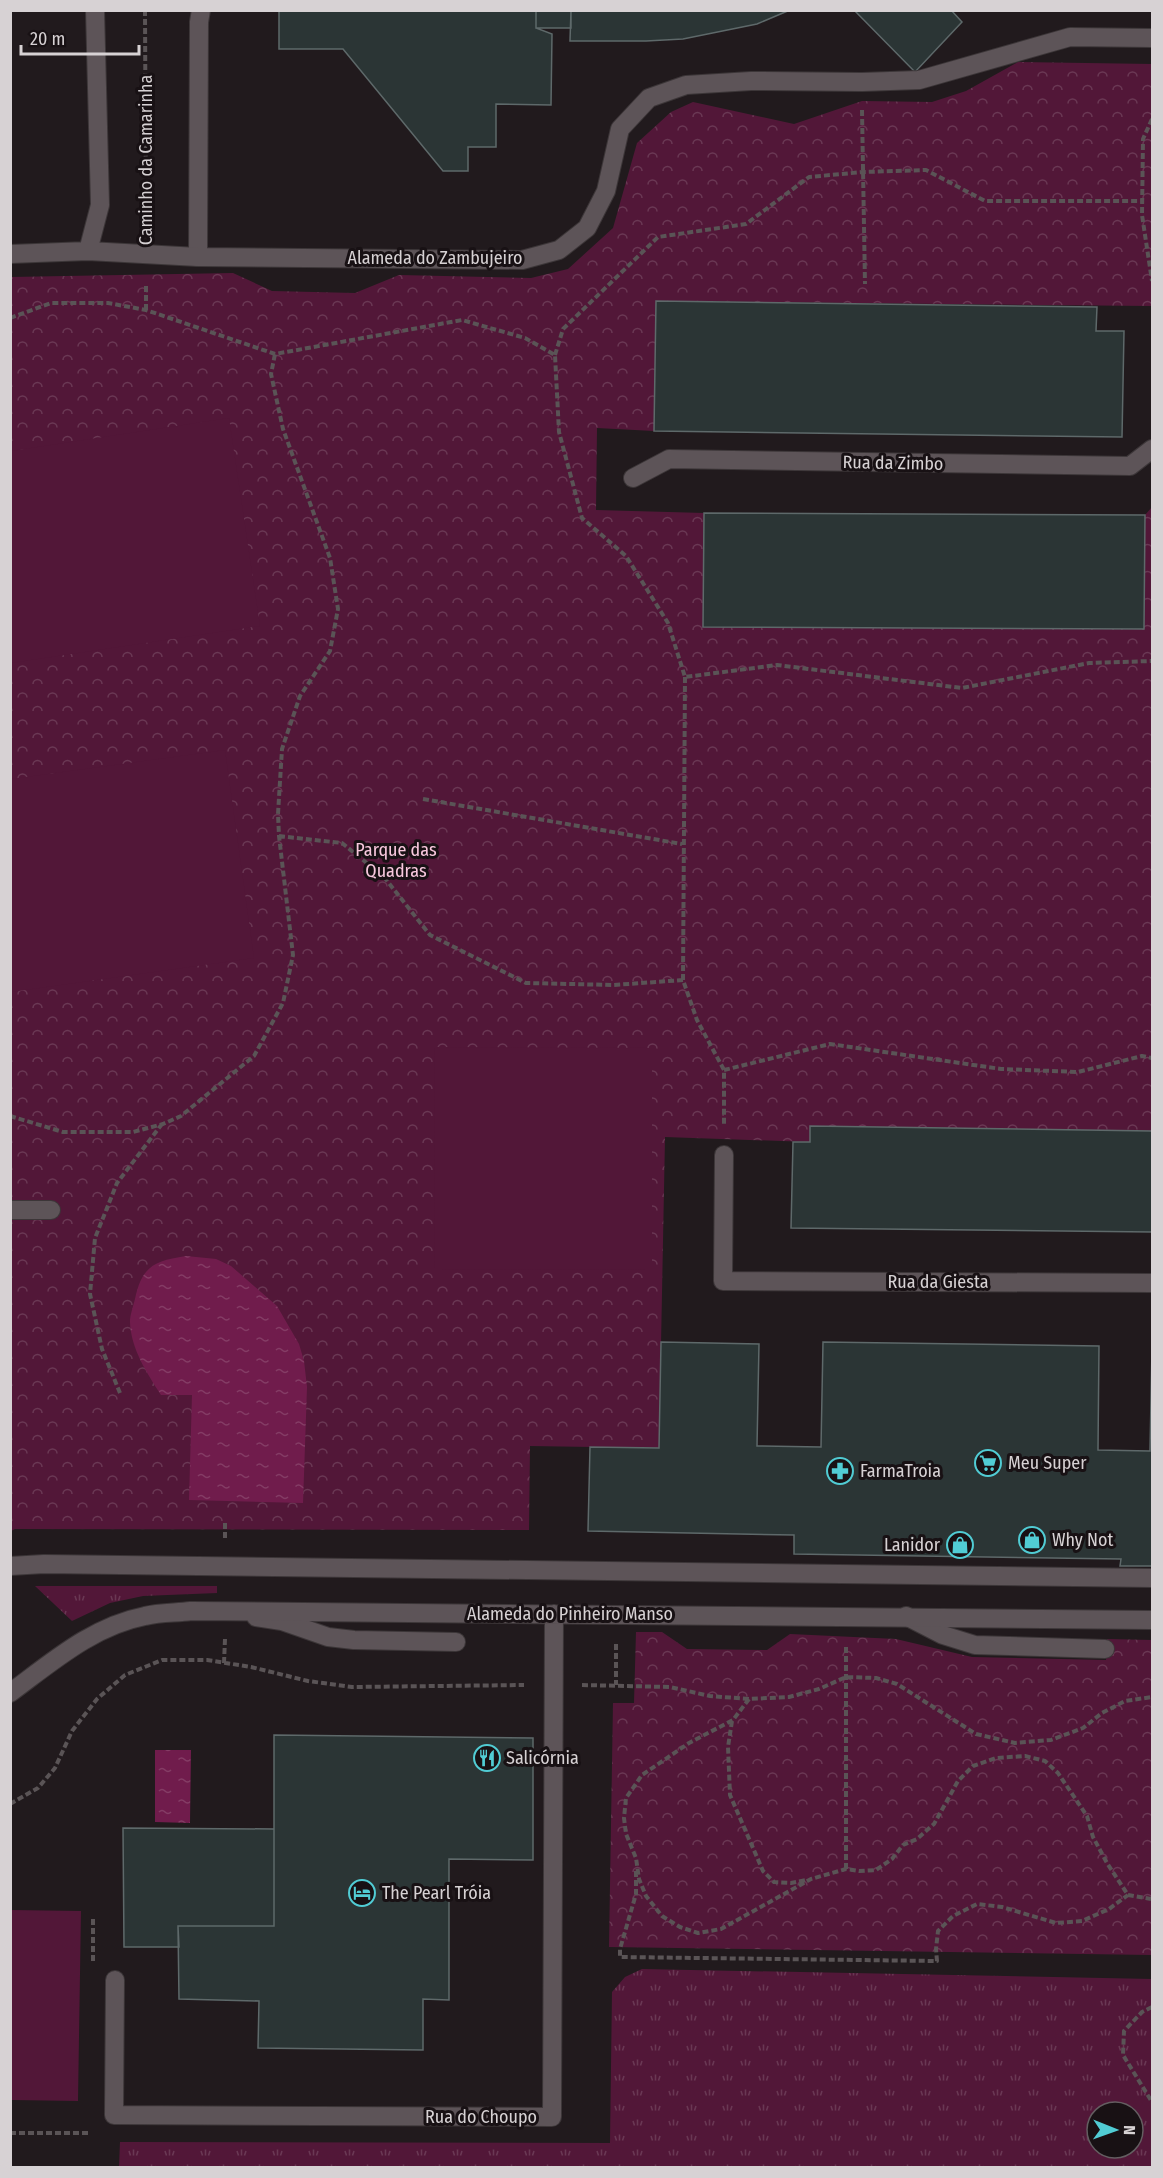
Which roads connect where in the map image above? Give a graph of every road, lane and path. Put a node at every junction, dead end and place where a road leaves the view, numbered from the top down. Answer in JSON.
{"nodes":[{"id":1,"x":95,"y":10,"type":"edge"},
{"id":2,"x":145,"y":10,"type":"edge"},
{"id":3,"x":201,"y":10,"type":"edge"},
{"id":4,"x":1152,"y":38,"type":"edge"},
{"id":5,"x":862,"y":82,"type":"junction"},
{"id":6,"x":1152,"y":119,"type":"edge"},
{"id":7,"x":863,"y":172,"type":"junction"},
{"id":8,"x":1142,"y":201,"type":"junction"},
{"id":9,"x":88,"y":252,"type":"junction"},
{"id":10,"x":10,"y":254,"type":"edge"},
{"id":11,"x":147,"y":254,"type":"junction"},
{"id":12,"x":198,"y":256,"type":"junction"},
{"id":13,"x":1152,"y":281,"type":"edge"},
{"id":14,"x":865,"y":284,"type":"dead end"},
{"id":15,"x":146,"y":310,"type":"junction"},
{"id":16,"x":10,"y":318,"type":"edge"},
{"id":17,"x":275,"y":354,"type":"junction"},
{"id":18,"x":555,"y":355,"type":"junction"},
{"id":19,"x":1152,"y":449,"type":"edge"},
{"id":20,"x":633,"y":478,"type":"dead end"},
{"id":21,"x":1152,"y":661,"type":"edge"},
{"id":22,"x":684,"y":677,"type":"junction"},
{"id":23,"x":423,"y":799,"type":"dead end"},
{"id":24,"x":279,"y":836,"type":"junction"},
{"id":25,"x":682,"y":844,"type":"junction"},
{"id":26,"x":682,"y":980,"type":"junction"},
{"id":27,"x":1152,"y":1058,"type":"edge"},
{"id":28,"x":724,"y":1070,"type":"junction"},
{"id":29,"x":10,"y":1116,"type":"edge"},
{"id":30,"x":163,"y":1124,"type":"junction"},
{"id":31,"x":724,"y":1155,"type":"joint"},
{"id":32,"x":10,"y":1210,"type":"edge"},
{"id":33,"x":51,"y":1210,"type":"dead end"},
{"id":34,"x":1152,"y":1283,"type":"edge"},
{"id":35,"x":120,"y":1393,"type":"dead end"},
{"id":36,"x":10,"y":1566,"type":"edge"},
{"id":37,"x":1152,"y":1578,"type":"edge"},
{"id":38,"x":225,"y":1611,"type":"junction"},
{"id":39,"x":554,"y":1614,"type":"junction"},
{"id":40,"x":616,"y":1614,"type":"junction"},
{"id":41,"x":847,"y":1616,"type":"junction"},
{"id":42,"x":906,"y":1616,"type":"junction"},
{"id":43,"x":1152,"y":1620,"type":"edge"},
{"id":44,"x":456,"y":1642,"type":"dead end"},
{"id":45,"x":1105,"y":1649,"type":"dead end"},
{"id":46,"x":846,"y":1677,"type":"junction"},
{"id":47,"x":554,"y":1685,"type":"junction"},
{"id":48,"x":616,"y":1685,"type":"junction"},
{"id":49,"x":10,"y":1693,"type":"edge"},
{"id":50,"x":1152,"y":1697,"type":"edge"},
{"id":51,"x":749,"y":1699,"type":"junction"},
{"id":52,"x":733,"y":1720,"type":"junction"},
{"id":53,"x":10,"y":1804,"type":"edge"},
{"id":54,"x":636,"y":1858,"type":"junction"},
{"id":55,"x":846,"y":1869,"type":"junction"},
{"id":56,"x":811,"y":1879,"type":"junction"},
{"id":57,"x":1128,"y":1895,"type":"junction"},
{"id":58,"x":1151,"y":1899,"type":"edge"},
{"id":59,"x":93,"y":1916,"type":"dead end"},
{"id":60,"x":93,"y":1962,"type":"dead end"},
{"id":61,"x":115,"y":1980,"type":"dead end"},
{"id":62,"x":1152,"y":2007,"type":"edge"},
{"id":63,"x":1152,"y":2102,"type":"edge"},
{"id":64,"x":91,"y":2122,"type":"dead end"},
{"id":65,"x":10,"y":2133,"type":"edge"}],
"edges":[{"from":1,"to":9,"type":"street"},
{"from":2,"to":11,"type":"path","name":"Caminho da Camarinha"},
{"from":3,"to":12,"type":"street"},
{"from":4,"to":5,"type":"street","name":"Alameda do Zambujeiro"},
{"from":5,"to":7,"type":"path"},
{"from":5,"to":12,"type":"street","name":"Alameda do Zambujeiro"},
{"from":6,"to":8,"type":"path"},
{"from":7,"to":8,"type":"path"},
{"from":7,"to":14,"type":"path"},
{"from":7,"to":18,"type":"path"},
{"from":8,"to":13,"type":"path"},
{"from":9,"to":10,"type":"street","name":"Alameda do Zambujeiro"},
{"from":9,"to":11,"type":"street","name":"Alameda do Zambujeiro"},
{"from":11,"to":12,"type":"street","name":"Alameda do Zambujeiro"},
{"from":11,"to":15,"type":"path","name":"Caminho da Camarinha"},
{"from":15,"to":16,"type":"path"},
{"from":15,"to":17,"type":"path"},
{"from":17,"to":18,"type":"path"},
{"from":17,"to":24,"type":"path"},
{"from":18,"to":22,"type":"path"},
{"from":19,"to":20,"type":"street","name":"Rua da Zimbo"},
{"from":21,"to":22,"type":"path"},
{"from":22,"to":25,"type":"path"},
{"from":23,"to":25,"type":"path"},
{"from":24,"to":26,"type":"path"},
{"from":24,"to":30,"type":"path"},
{"from":25,"to":26,"type":"path"},
{"from":26,"to":28,"type":"path"},
{"from":27,"to":28,"type":"path"},
{"from":28,"to":31,"type":"path"},
{"from":29,"to":30,"type":"path"},
{"from":30,"to":35,"type":"path"},
{"from":31,"to":34,"type":"street","name":"Rua da Giesta"},
{"from":32,"to":33,"type":"street"},
{"from":36,"to":37,"type":"street"},
{"from":38,"to":39,"type":"street","name":"Alameda do Pinheiro Manso"},
{"from":38,"to":44,"type":"street"},
{"from":38,"to":49,"type":"street","name":"Alameda do Pinheiro Manso"},
{"from":39,"to":40,"type":"street","name":"Alameda do Pinheiro Manso"},
{"from":39,"to":47,"type":"street","name":"Rua do Choupo"},
{"from":40,"to":41,"type":"street","name":"Alameda do Pinheiro Manso"},
{"from":40,"to":48,"type":"path"},
{"from":41,"to":42,"type":"street","name":"Alameda do Pinheiro Manso"},
{"from":41,"to":46,"type":"path"},
{"from":42,"to":43,"type":"street","name":"Alameda do Pinheiro Manso"},
{"from":42,"to":45,"type":"street"},
{"from":46,"to":50,"type":"path"},
{"from":46,"to":51,"type":"path"},
{"from":46,"to":55,"type":"path"},
{"from":47,"to":48,"type":"path"},
{"from":47,"to":53,"type":"path"},
{"from":47,"to":61,"type":"street","name":"Rua do Choupo"},
{"from":48,"to":51,"type":"path"},
{"from":51,"to":52,"type":"path"},
{"from":52,"to":54,"type":"path"},
{"from":52,"to":56,"type":"path"},
{"from":54,"to":56,"type":"path"},
{"from":54,"to":57,"type":"path"},
{"from":55,"to":56,"type":"path"},
{"from":55,"to":57,"type":"path"},
{"from":57,"to":58,"type":"path"},
{"from":59,"to":60,"type":"path"},
{"from":62,"to":63,"type":"path"},
{"from":64,"to":65,"type":"path"}]}
